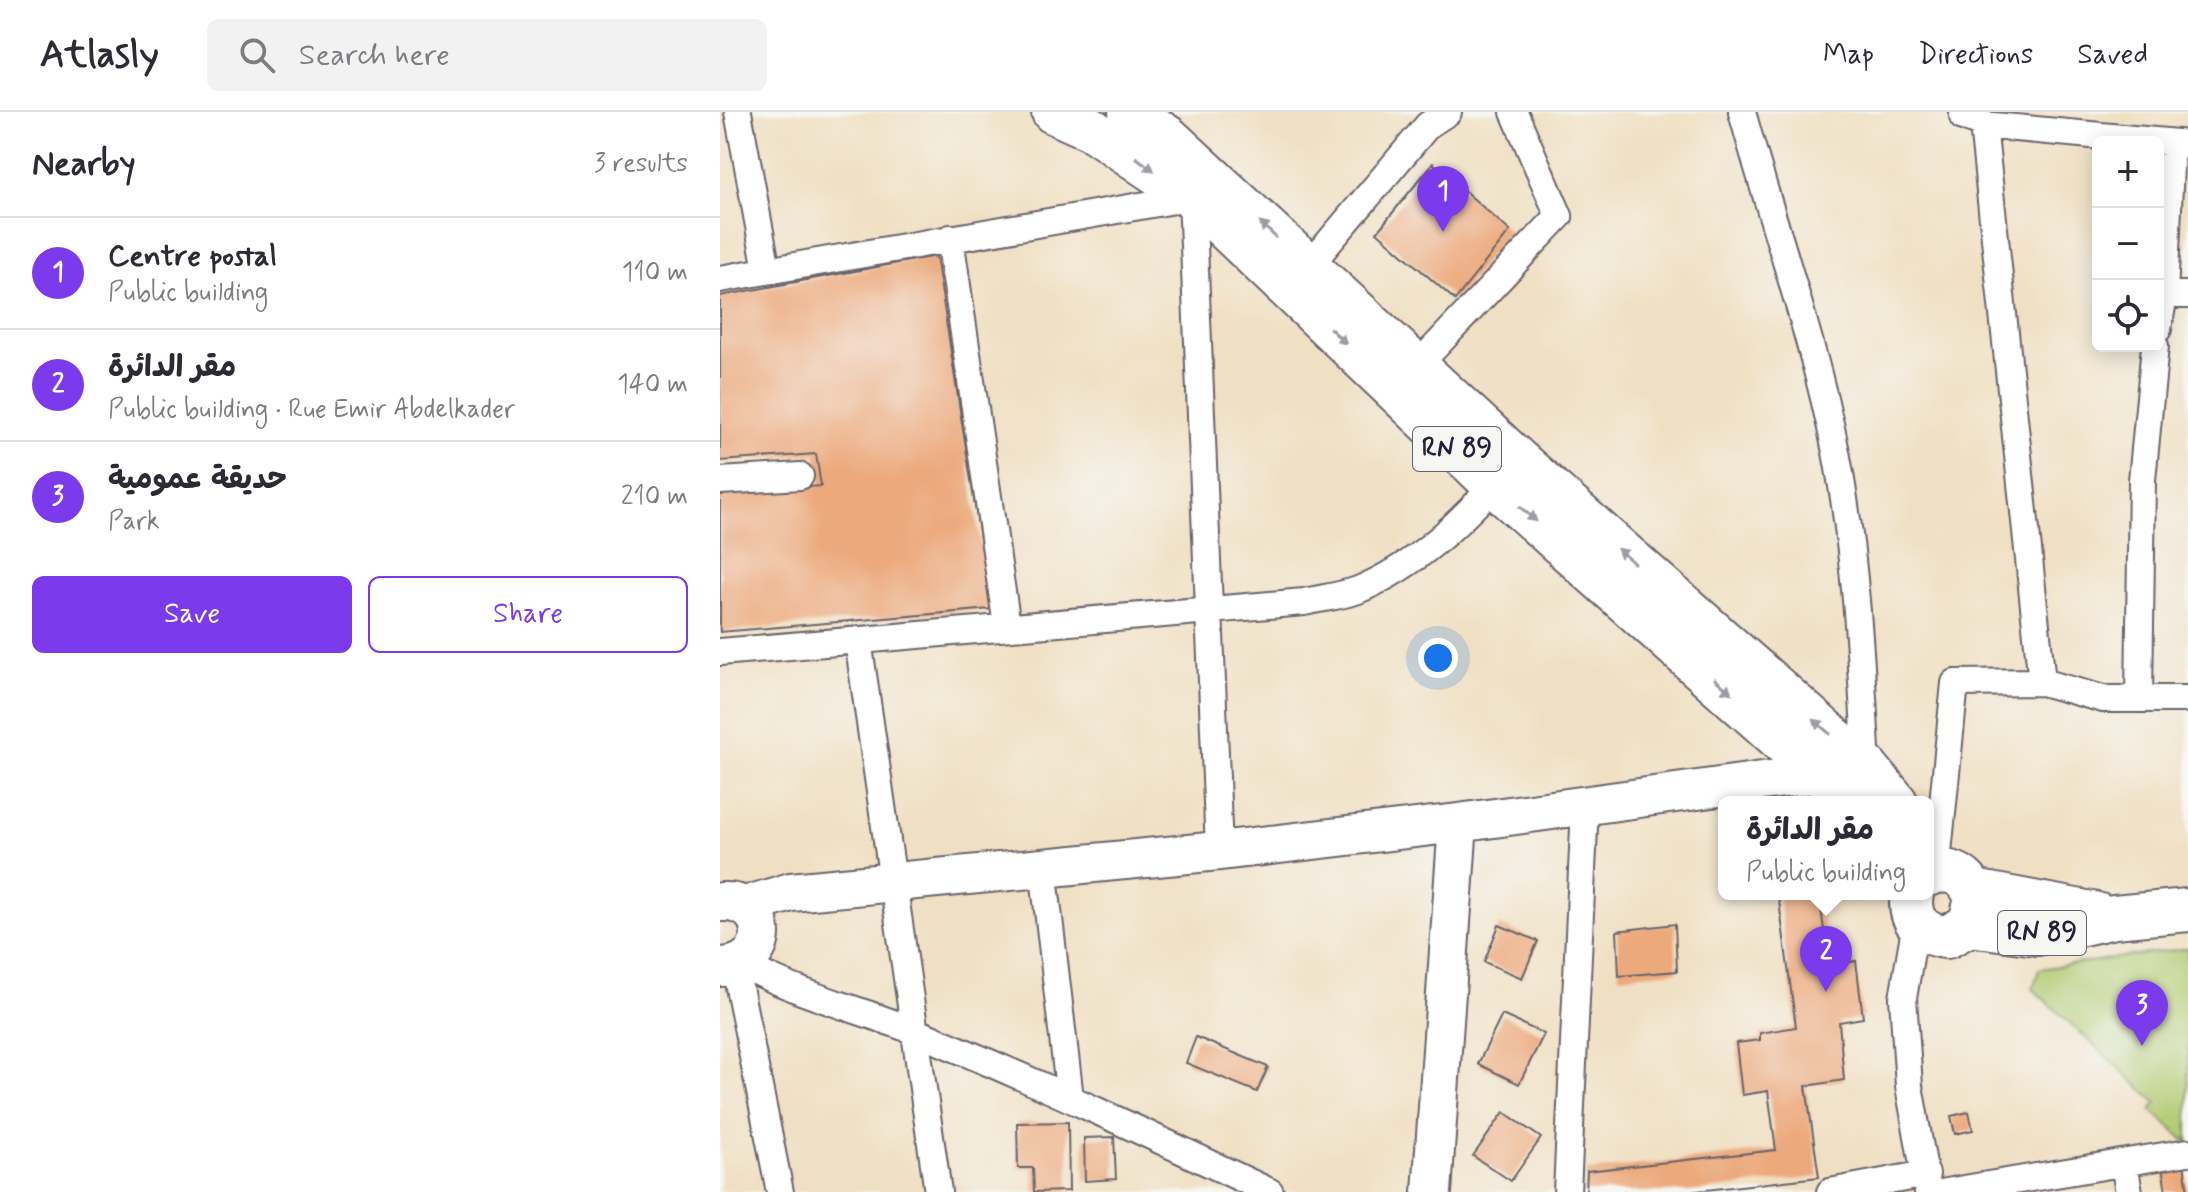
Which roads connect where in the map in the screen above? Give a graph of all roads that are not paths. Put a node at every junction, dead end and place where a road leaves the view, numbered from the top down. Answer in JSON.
{"nodes":[{"id":1,"x":738,"y":112,"type":"edge"},
{"id":2,"x":1053,"y":112,"type":"edge"},
{"id":3,"x":1130,"y":112,"type":"edge"},
{"id":4,"x":1448,"y":112,"type":"edge"},
{"id":5,"x":1514,"y":112,"type":"edge"},
{"id":6,"x":1742,"y":112,"type":"edge"},
{"id":7,"x":1973,"y":118,"type":"edge"},
{"id":8,"x":1090,"y":120,"type":"edge"},
{"id":9,"x":2179,"y":143,"type":"edge"},
{"id":10,"x":1192,"y":197,"type":"junction"},
{"id":11,"x":950,"y":238,"type":"junction"},
{"id":12,"x":1308,"y":267,"type":"junction"},
{"id":13,"x":767,"y":270,"type":"junction"},
{"id":14,"x":720,"y":279,"type":"edge"},
{"id":15,"x":2176,"y":295,"type":"edge"},
{"id":16,"x":2164,"y":318,"type":"edge"},
{"id":17,"x":2154,"y":352,"type":"edge"},
{"id":18,"x":1416,"y":367,"type":"junction"},
{"id":19,"x":1506,"y":473,"type":"junction"},
{"id":20,"x":800,"y":476,"type":"dead end"},
{"id":21,"x":720,"y":481,"type":"edge"},
{"id":22,"x":1210,"y":608,"type":"junction"},
{"id":23,"x":1007,"y":626,"type":"junction"},
{"id":24,"x":858,"y":640,"type":"junction"},
{"id":25,"x":720,"y":652,"type":"edge"},
{"id":26,"x":2042,"y":682,"type":"junction"},
{"id":27,"x":2139,"y":699,"type":"junction"},
{"id":28,"x":2188,"y":699,"type":"edge"},
{"id":29,"x":1821,"y":773,"type":"junction"},
{"id":30,"x":1859,"y":784,"type":"edge"},
{"id":31,"x":1884,"y":796,"type":"edge"},
{"id":32,"x":1585,"y":806,"type":"junction"},
{"id":33,"x":1458,"y":823,"type":"junction"},
{"id":34,"x":1219,"y":851,"type":"junction"},
{"id":35,"x":1043,"y":867,"type":"junction"},
{"id":36,"x":891,"y":880,"type":"junction"},
{"id":37,"x":1934,"y":886,"type":"edge"},
{"id":38,"x":1930,"y":900,"type":"edge"},
{"id":39,"x":732,"y":904,"type":"edge"},
{"id":40,"x":2188,"y":910,"type":"edge"},
{"id":41,"x":733,"y":966,"type":"edge"},
{"id":42,"x":915,"y":1032,"type":"junction"},
{"id":43,"x":1070,"y":1098,"type":"junction"},
{"id":44,"x":2188,"y":1152,"type":"edge"},
{"id":45,"x":2124,"y":1163,"type":"junction"},
{"id":46,"x":1927,"y":1183,"type":"edge"},
{"id":47,"x":780,"y":1192,"type":"edge"},
{"id":48,"x":938,"y":1192,"type":"edge"},
{"id":49,"x":1270,"y":1192,"type":"edge"},
{"id":50,"x":1432,"y":1192,"type":"edge"},
{"id":51,"x":1567,"y":1192,"type":"edge"},
{"id":52,"x":1830,"y":1192,"type":"edge"},
{"id":53,"x":1946,"y":1192,"type":"edge"},
{"id":54,"x":2129,"y":1192,"type":"edge"}],
"edges":[{"from":1,"to":13,"type":"street"},
{"from":2,"to":8,"type":"main road","number":"RN 89"},
{"from":12,"to":3,"type":"main road","number":"RN 89","one_way":true},
{"from":4,"to":12,"type":"street"},
{"from":5,"to":18,"type":"street"},
{"from":6,"to":30,"type":"street"},
{"from":7,"to":9,"type":"street"},
{"from":7,"to":26,"type":"street"},
{"from":8,"to":10,"type":"main road","number":"RN 89","one_way":true},
{"from":9,"to":15,"type":"street"},
{"from":10,"to":11,"type":"street"},
{"from":10,"to":19,"type":"main road","number":"RN 89","one_way":true},
{"from":10,"to":22,"type":"street"},
{"from":11,"to":13,"type":"street"},
{"from":11,"to":23,"type":"street"},
{"from":12,"to":18,"type":"main road","number":"RN 89"},
{"from":13,"to":14,"type":"street"},
{"from":15,"to":16,"type":"street"},
{"from":17,"to":27,"type":"street"},
{"from":18,"to":19,"type":"main road","number":"RN 89"},
{"from":19,"to":22,"type":"street"},
{"from":19,"to":29,"type":"main road","number":"RN 89","one_way":true},
{"from":30,"to":19,"type":"main road","number":"RN 89","one_way":true},
{"from":20,"to":21,"type":"street"},
{"from":22,"to":23,"type":"street"},
{"from":22,"to":34,"type":"street"},
{"from":23,"to":24,"type":"street"},
{"from":24,"to":25,"type":"street"},
{"from":24,"to":36,"type":"street"},
{"from":26,"to":27,"type":"street"},
{"from":26,"to":37,"type":"street"},
{"from":27,"to":28,"type":"street"},
{"from":29,"to":30,"type":"main road","number":"RN 89"},
{"from":29,"to":32,"type":"street"},
{"from":30,"to":31,"type":"main road","number":"RN 89"},
{"from":32,"to":33,"type":"street"},
{"from":32,"to":51,"type":"street"},
{"from":33,"to":34,"type":"street"},
{"from":33,"to":50,"type":"street"},
{"from":34,"to":35,"type":"street"},
{"from":35,"to":36,"type":"street"},
{"from":35,"to":43,"type":"street"},
{"from":36,"to":39,"type":"street"},
{"from":36,"to":42,"type":"street"},
{"from":37,"to":40,"type":"main road","number":"RN 89"},
{"from":38,"to":46,"type":"street"},
{"from":39,"to":41,"type":"street"},
{"from":41,"to":42,"type":"street"},
{"from":41,"to":47,"type":"street"},
{"from":42,"to":43,"type":"street"},
{"from":42,"to":48,"type":"street"},
{"from":43,"to":49,"type":"street"},
{"from":44,"to":45,"type":"street"},
{"from":45,"to":53,"type":"street"},
{"from":45,"to":54,"type":"street"},
{"from":46,"to":52,"type":"street"}]}
